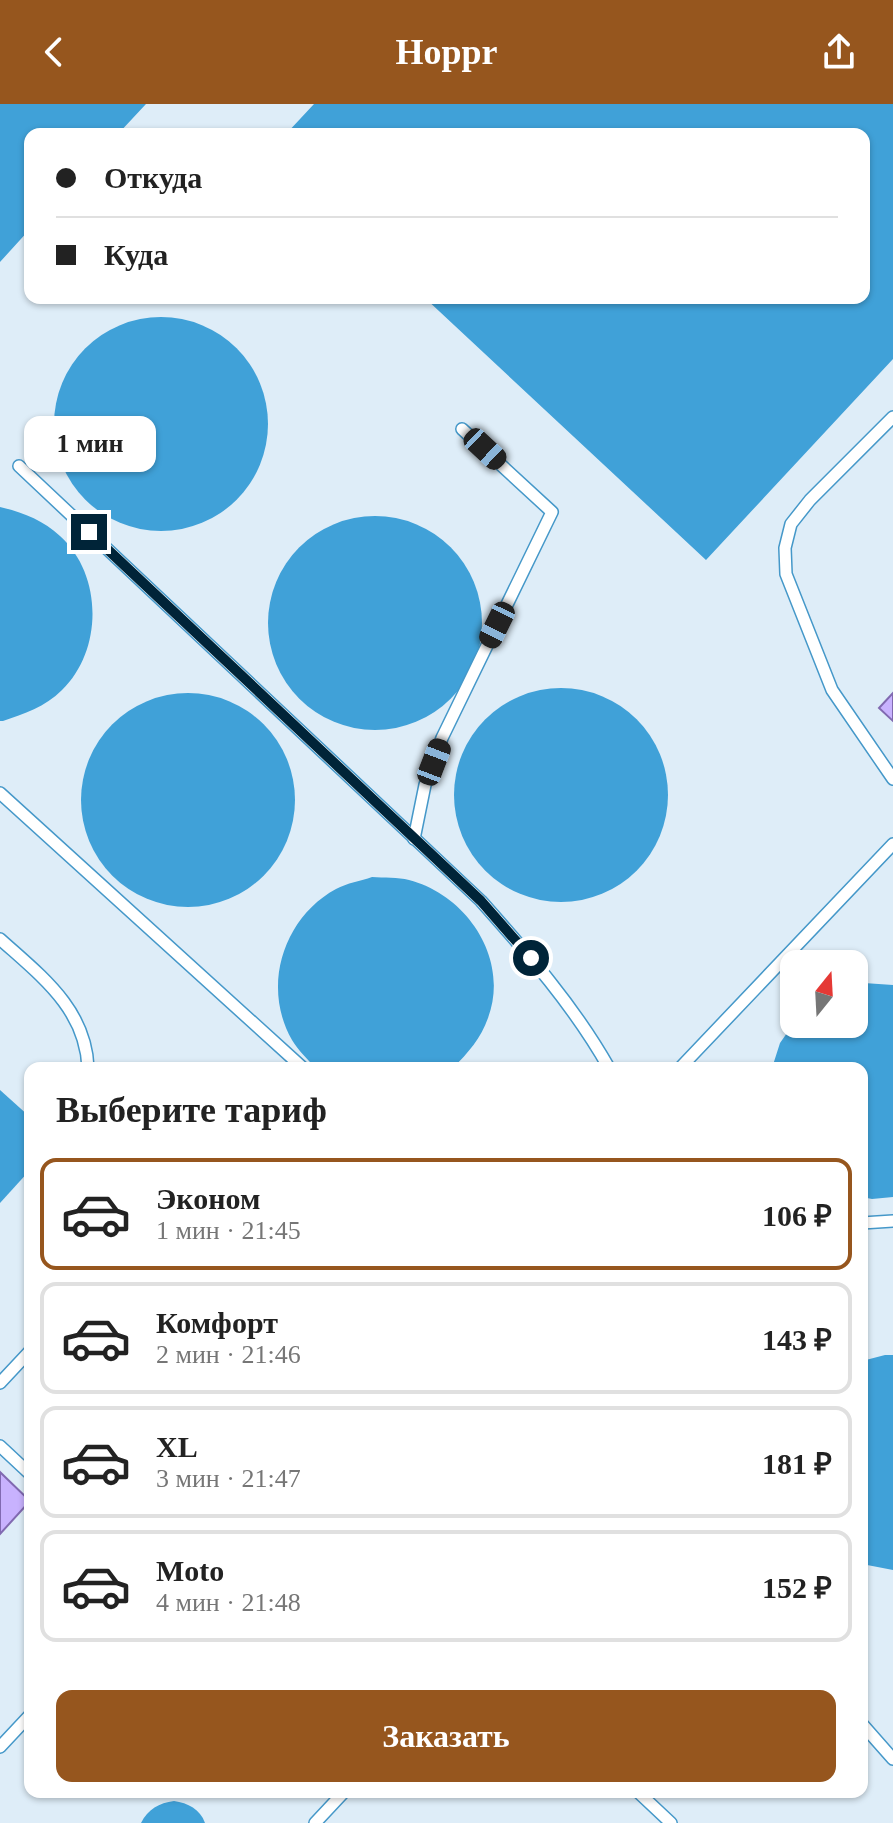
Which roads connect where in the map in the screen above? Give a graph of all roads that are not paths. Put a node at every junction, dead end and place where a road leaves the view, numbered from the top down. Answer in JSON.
{"nodes":[{"id":1,"x":893,"y":417,"type":"edge"},
{"id":2,"x":462,"y":429,"type":"dead end"},
{"id":3,"x":19,"y":466,"type":"dead end"},
{"id":4,"x":893,"y":779,"type":"edge"},
{"id":5,"x":0,"y":793,"type":"edge"},
{"id":6,"x":414,"y":839,"type":"junction"},
{"id":7,"x":893,"y":844,"type":"edge"},
{"id":8,"x":0,"y":939,"type":"edge"},
{"id":9,"x":87,"y":1062,"type":"edge"},
{"id":10,"x":296,"y":1062,"type":"edge"},
{"id":11,"x":606,"y":1062,"type":"edge"},
{"id":12,"x":686,"y":1062,"type":"edge"},
{"id":13,"x":893,"y":1221,"type":"edge"},
{"id":14,"x":868,"y":1223,"type":"edge"},
{"id":15,"x":24,"y":1357,"type":"edge"},
{"id":16,"x":0,"y":1383,"type":"edge"},
{"id":17,"x":0,"y":1446,"type":"edge"},
{"id":18,"x":24,"y":1468,"type":"edge"},
{"id":19,"x":24,"y":1721,"type":"edge"},
{"id":20,"x":868,"y":1731,"type":"edge"},
{"id":21,"x":0,"y":1747,"type":"edge"},
{"id":22,"x":893,"y":1759,"type":"edge"},
{"id":23,"x":338,"y":1798,"type":"edge"},
{"id":24,"x":644,"y":1798,"type":"edge"},
{"id":25,"x":315,"y":1823,"type":"edge"},
{"id":26,"x":671,"y":1823,"type":"edge"}],
"edges":[{"from":1,"to":4,"type":"lane"},
{"from":2,"to":6,"type":"lane"},
{"from":3,"to":6,"type":"lane"},
{"from":5,"to":10,"type":"lane"},
{"from":6,"to":11,"type":"lane"},
{"from":7,"to":12,"type":"lane"},
{"from":8,"to":9,"type":"lane"},
{"from":13,"to":14,"type":"lane"},
{"from":15,"to":16,"type":"lane"},
{"from":17,"to":18,"type":"lane"},
{"from":19,"to":21,"type":"lane"},
{"from":20,"to":22,"type":"lane"},
{"from":23,"to":25,"type":"lane"},
{"from":24,"to":26,"type":"lane"}]}
